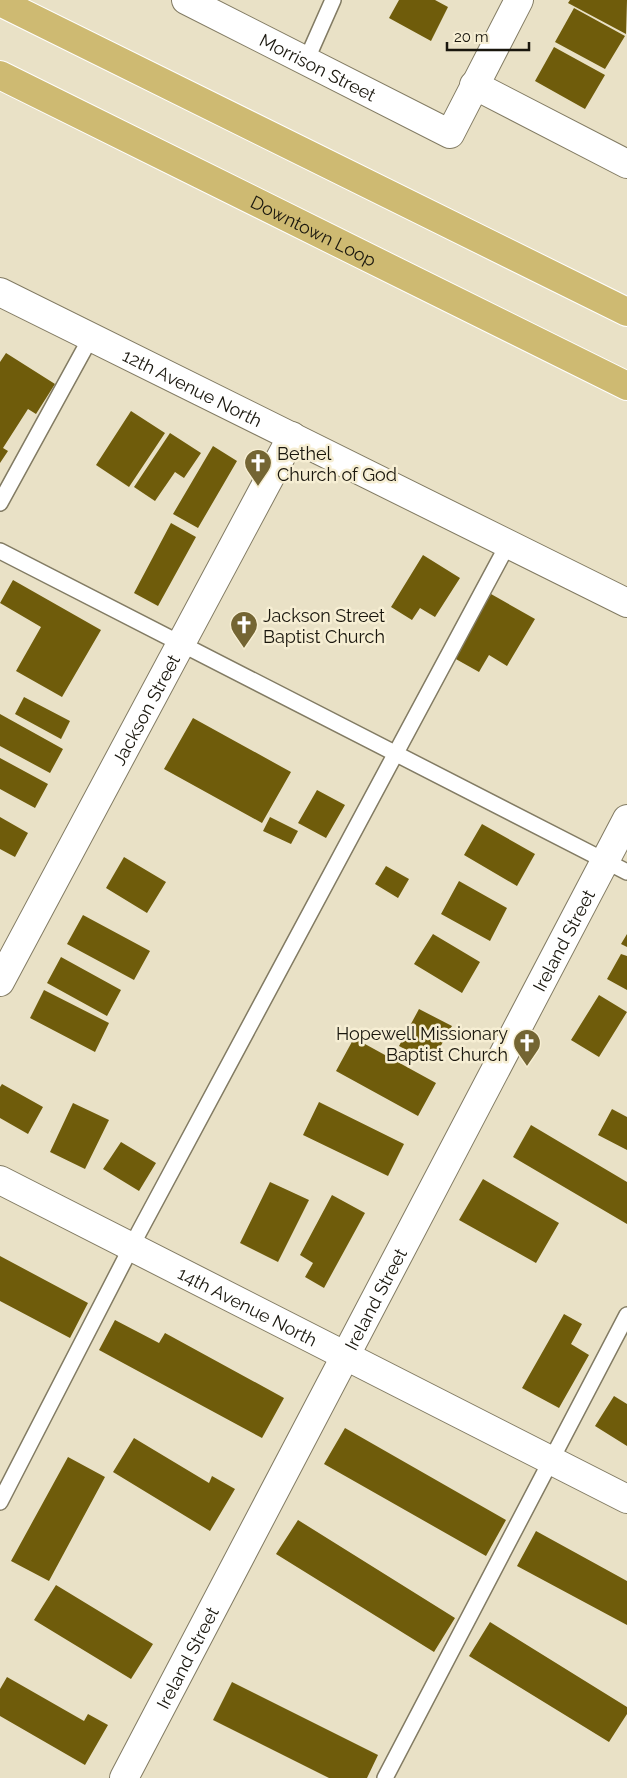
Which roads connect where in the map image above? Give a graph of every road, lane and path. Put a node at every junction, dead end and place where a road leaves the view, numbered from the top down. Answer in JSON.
{"nodes":[{"id":1,"x":186,"y":0,"type":"edge"},
{"id":2,"x":333,"y":0,"type":"edge"},
{"id":3,"x":519,"y":0,"type":"edge"},
{"id":4,"x":0,"y":2,"type":"edge"},
{"id":5,"x":306,"y":61,"type":"junction"},
{"id":6,"x":0,"y":75,"type":"edge"},
{"id":7,"x":474,"y":85,"type":"junction"},
{"id":8,"x":627,"y":164,"type":"edge"},
{"id":9,"x":0,"y":292,"type":"edge"},
{"id":10,"x":627,"y":312,"type":"edge"},
{"id":11,"x":91,"y":337,"type":"junction"},
{"id":12,"x":627,"y":386,"type":"edge"},
{"id":13,"x":292,"y":436,"type":"junction"},
{"id":14,"x":0,"y":503,"type":"edge"},
{"id":15,"x":508,"y":544,"type":"junction"},
{"id":16,"x":0,"y":552,"type":"edge"},
{"id":17,"x":627,"y":603,"type":"edge"},
{"id":18,"x":181,"y":644,"type":"junction"},
{"id":19,"x":394,"y":754,"type":"junction"},
{"id":20,"x":627,"y":819,"type":"edge"},
{"id":21,"x":616,"y":866,"type":"edge"},
{"id":22,"x":0,"y":982,"type":"edge"},
{"id":23,"x":0,"y":1180,"type":"edge"},
{"id":24,"x":131,"y":1247,"type":"junction"},
{"id":25,"x":627,"y":1315,"type":"edge"},
{"id":26,"x":345,"y":1356,"type":"junction"},
{"id":27,"x":550,"y":1460,"type":"junction"},
{"id":28,"x":627,"y":1499,"type":"edge"},
{"id":29,"x":0,"y":1502,"type":"edge"},
{"id":30,"x":124,"y":1778,"type":"edge"},
{"id":31,"x":385,"y":1778,"type":"edge"}],
"edges":[{"from":1,"to":5,"type":"street","name":"Morrison Street"},
{"from":2,"to":5,"type":"lane"},
{"from":3,"to":7,"type":"street"},
{"from":4,"to":10,"type":"highway"},
{"from":5,"to":7,"type":"street","name":"Morrison Street"},
{"from":6,"to":12,"type":"highway","name":"Downtown Loop"},
{"from":7,"to":8,"type":"street"},
{"from":9,"to":11,"type":"street","name":"12th Avenue North"},
{"from":11,"to":13,"type":"street","name":"12th Avenue North"},
{"from":11,"to":14,"type":"lane"},
{"from":13,"to":15,"type":"street","name":"12th Avenue North"},
{"from":13,"to":18,"type":"street","name":"Jackson Street"},
{"from":15,"to":17,"type":"street","name":"12th Avenue North"},
{"from":15,"to":19,"type":"lane"},
{"from":16,"to":18,"type":"lane"},
{"from":18,"to":19,"type":"lane"},
{"from":18,"to":22,"type":"street","name":"Jackson Street"},
{"from":19,"to":21,"type":"lane"},
{"from":19,"to":24,"type":"lane"},
{"from":20,"to":21,"type":"street","name":"Ireland Street"},
{"from":21,"to":26,"type":"street","name":"Ireland Street"},
{"from":23,"to":24,"type":"street","name":"14th Avenue North"},
{"from":24,"to":26,"type":"street","name":"14th Avenue North"},
{"from":24,"to":29,"type":"lane"},
{"from":25,"to":27,"type":"lane"},
{"from":26,"to":27,"type":"street","name":"14th Avenue North"},
{"from":26,"to":30,"type":"street","name":"Ireland Street"},
{"from":27,"to":28,"type":"street","name":"14th Avenue North"},
{"from":27,"to":31,"type":"lane"}]}
